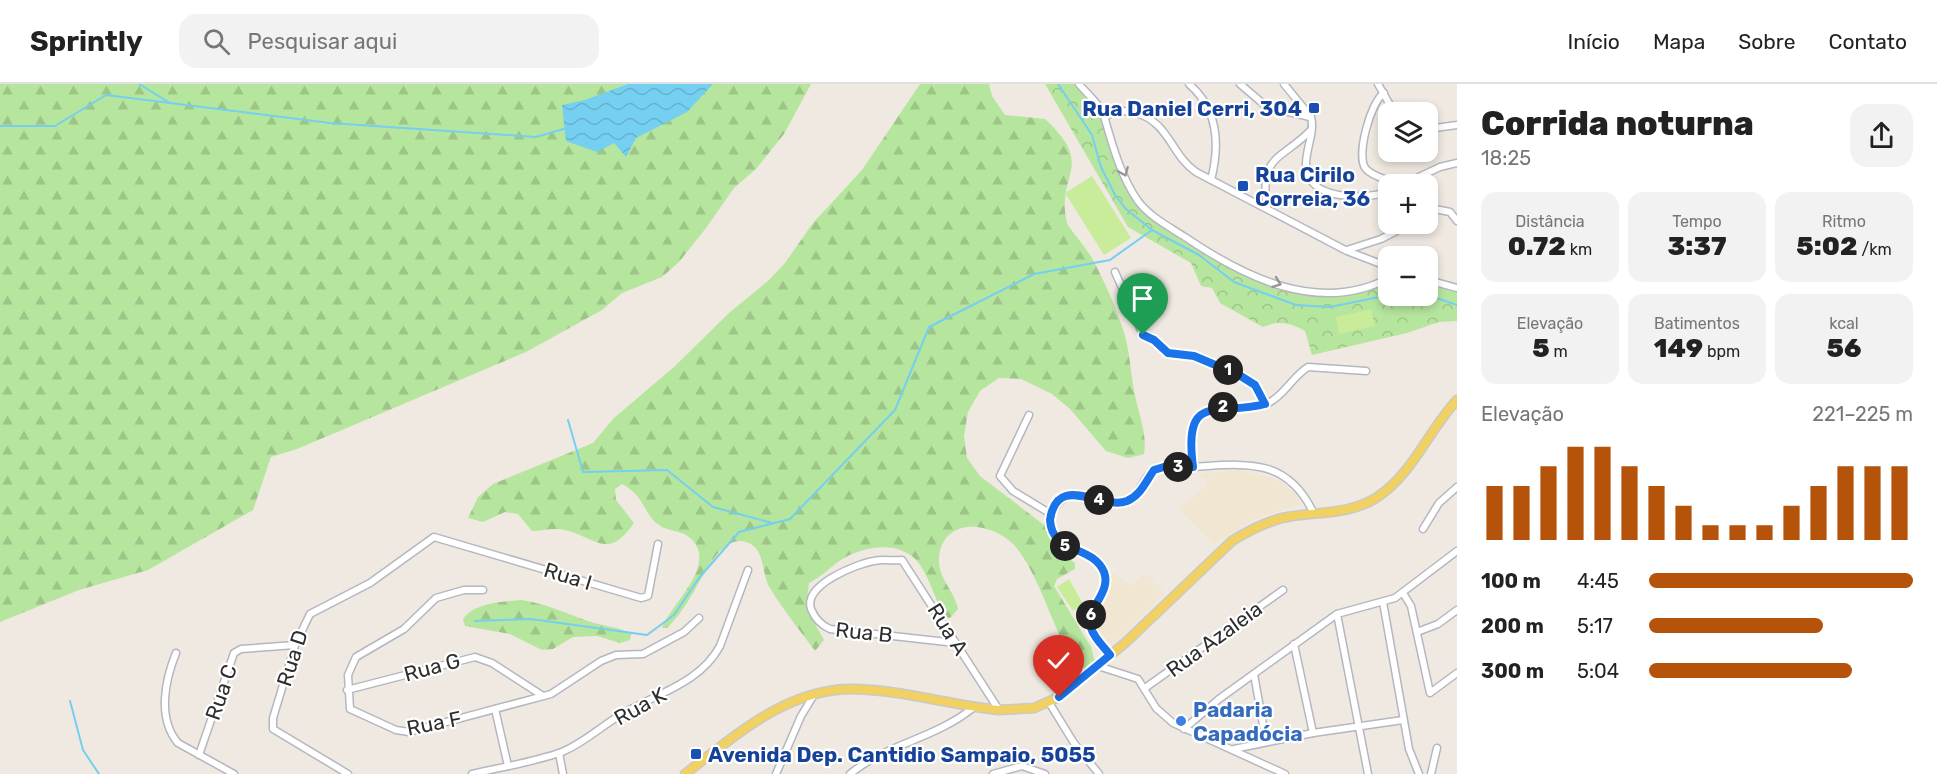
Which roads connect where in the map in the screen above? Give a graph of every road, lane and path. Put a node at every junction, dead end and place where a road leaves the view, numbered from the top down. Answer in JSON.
{"nodes":[{"id":1,"x":1079,"y":84,"type":"edge"},
{"id":2,"x":1189,"y":84,"type":"edge"},
{"id":3,"x":1239,"y":84,"type":"edge"},
{"id":4,"x":1284,"y":84,"type":"edge"},
{"id":5,"x":1378,"y":84,"type":"edge"},
{"id":6,"x":1384,"y":93,"type":"junction"},
{"id":7,"x":1389,"y":102,"type":"edge"},
{"id":8,"x":1105,"y":117,"type":"junction"},
{"id":9,"x":1311,"y":117,"type":"junction"},
{"id":10,"x":1457,"y":125,"type":"edge"},
{"id":11,"x":1438,"y":128,"type":"edge"},
{"id":12,"x":1311,"y":129,"type":"junction"},
{"id":13,"x":1457,"y":163,"type":"edge"},
{"id":14,"x":1425,"y":174,"type":"edge"},
{"id":15,"x":1378,"y":175,"type":"edge"},
{"id":16,"x":1211,"y":180,"type":"junction"},
{"id":17,"x":1378,"y":195,"type":"edge"},
{"id":18,"x":1267,"y":208,"type":"junction"},
{"id":19,"x":1438,"y":209,"type":"edge"},
{"id":20,"x":1457,"y":221,"type":"edge"},
{"id":21,"x":1391,"y":234,"type":"edge"},
{"id":22,"x":1347,"y":250,"type":"junction"},
{"id":23,"x":1378,"y":263,"type":"edge"},
{"id":24,"x":1115,"y":272,"type":"dead end"},
{"id":25,"x":1378,"y":282,"type":"edge"},
{"id":26,"x":1438,"y":283,"type":"edge"},
{"id":27,"x":1457,"y":288,"type":"edge"},
{"id":28,"x":1366,"y":371,"type":"dead end"},
{"id":29,"x":1457,"y":400,"type":"edge"},
{"id":30,"x":1265,"y":404,"type":"junction"},
{"id":31,"x":1029,"y":415,"type":"dead end"},
{"id":32,"x":1193,"y":467,"type":"junction"},
{"id":33,"x":1457,"y":487,"type":"edge"},
{"id":34,"x":1051,"y":514,"type":"junction"},
{"id":35,"x":1314,"y":514,"type":"junction"},
{"id":36,"x":1423,"y":529,"type":"dead end"},
{"id":37,"x":437,"y":536,"type":"joint"},
{"id":38,"x":658,"y":544,"type":"dead end"},
{"id":39,"x":1457,"y":551,"type":"edge"},
{"id":40,"x":889,"y":561,"type":"joint"},
{"id":41,"x":748,"y":570,"type":"dead end"},
{"id":42,"x":483,"y":590,"type":"dead end"},
{"id":43,"x":1283,"y":590,"type":"dead end"},
{"id":44,"x":1403,"y":593,"type":"junction"},
{"id":45,"x":1383,"y":602,"type":"junction"},
{"id":46,"x":1457,"y":610,"type":"edge"},
{"id":47,"x":1337,"y":614,"type":"junction"},
{"id":48,"x":699,"y":618,"type":"dead end"},
{"id":49,"x":1417,"y":632,"type":"junction"},
{"id":50,"x":956,"y":643,"type":"junction"},
{"id":51,"x":1294,"y":644,"type":"junction"},
{"id":52,"x":295,"y":645,"type":"junction"},
{"id":53,"x":176,"y":653,"type":"dead end"},
{"id":54,"x":1110,"y":655,"type":"junction"},
{"id":55,"x":1098,"y":666,"type":"junction"},
{"id":56,"x":1457,"y":672,"type":"edge"},
{"id":57,"x":1254,"y":674,"type":"junction"},
{"id":58,"x":1145,"y":688,"type":"junction"},
{"id":59,"x":347,"y":690,"type":"junction"},
{"id":60,"x":814,"y":695,"type":"junction"},
{"id":61,"x":543,"y":696,"type":"junction"},
{"id":62,"x":801,"y":698,"type":"junction"},
{"id":63,"x":1050,"y":704,"type":"junction"},
{"id":64,"x":974,"y":708,"type":"junction"},
{"id":65,"x":495,"y":709,"type":"junction"},
{"id":66,"x":999,"y":710,"type":"junction"},
{"id":67,"x":801,"y":716,"type":"junction"},
{"id":68,"x":1403,"y":720,"type":"junction"},
{"id":69,"x":1360,"y":725,"type":"junction"},
{"id":70,"x":1184,"y":729,"type":"junction"},
{"id":71,"x":1313,"y":733,"type":"junction"},
{"id":72,"x":1266,"y":742,"type":"junction"},
{"id":73,"x":1437,"y":748,"type":"dead end"},
{"id":74,"x":1233,"y":749,"type":"junction"},
{"id":75,"x":559,"y":753,"type":"junction"},
{"id":76,"x":199,"y":755,"type":"junction"},
{"id":77,"x":508,"y":766,"type":"junction"},
{"id":78,"x":1418,"y":773,"type":"edge"},
{"id":79,"x":234,"y":774,"type":"edge"},
{"id":80,"x":348,"y":774,"type":"edge"},
{"id":81,"x":472,"y":774,"type":"edge"},
{"id":82,"x":563,"y":774,"type":"edge"},
{"id":83,"x":685,"y":774,"type":"edge"},
{"id":84,"x":776,"y":774,"type":"edge"},
{"id":85,"x":850,"y":774,"type":"edge"},
{"id":86,"x":993,"y":774,"type":"edge"},
{"id":87,"x":1045,"y":774,"type":"edge"},
{"id":88,"x":1099,"y":774,"type":"edge"},
{"id":89,"x":1285,"y":774,"type":"edge"},
{"id":90,"x":1368,"y":774,"type":"edge"},
{"id":91,"x":1431,"y":774,"type":"edge"}],
"edges":[{"from":1,"to":8,"type":"street"},
{"from":2,"to":16,"type":"street"},
{"from":3,"to":9,"type":"street"},
{"from":4,"to":9,"type":"street"},
{"from":5,"to":6,"type":"street"},
{"from":6,"to":7,"type":"street"},
{"from":6,"to":15,"type":"street"},
{"from":8,"to":16,"type":"street"},
{"from":8,"to":25,"type":"street","one_way":true},
{"from":9,"to":12,"type":"street"},
{"from":10,"to":11,"type":"street"},
{"from":12,"to":17,"type":"street"},
{"from":12,"to":18,"type":"street"},
{"from":13,"to":14,"type":"street"},
{"from":16,"to":18,"type":"street"},
{"from":18,"to":22,"type":"street"},
{"from":19,"to":20,"type":"street"},
{"from":21,"to":22,"type":"street"},
{"from":22,"to":23,"type":"street"},
{"from":24,"to":30,"type":"street"},
{"from":26,"to":27,"type":"street"},
{"from":28,"to":30,"type":"street"},
{"from":29,"to":35,"type":"main road"},
{"from":30,"to":32,"type":"street"},
{"from":31,"to":34,"type":"street"},
{"from":32,"to":34,"type":"street"},
{"from":32,"to":35,"type":"street"},
{"from":33,"to":36,"type":"street"},
{"from":34,"to":54,"type":"street"},
{"from":35,"to":54,"type":"main road"},
{"from":37,"to":38,"type":"street","name":"Rua I"},
{"from":37,"to":52,"type":"street","name":"Rua D"},
{"from":39,"to":44,"type":"street"},
{"from":40,"to":50,"type":"street","name":"Rua A"},
{"from":40,"to":50,"type":"street","name":"Rua B"},
{"from":41,"to":75,"type":"street","name":"Rua K"},
{"from":42,"to":59,"type":"street"},
{"from":43,"to":58,"type":"street","name":"Rua Azaleia"},
{"from":44,"to":45,"type":"street"},
{"from":44,"to":49,"type":"street"},
{"from":45,"to":47,"type":"street"},
{"from":45,"to":68,"type":"street"},
{"from":46,"to":49,"type":"street"},
{"from":47,"to":51,"type":"street"},
{"from":47,"to":69,"type":"street"},
{"from":48,"to":61,"type":"street","name":"Rua F"},
{"from":49,"to":56,"type":"street"},
{"from":50,"to":66,"type":"street","name":"Rua A"},
{"from":51,"to":57,"type":"street"},
{"from":51,"to":71,"type":"street"},
{"from":52,"to":76,"type":"street","name":"Rua C"},
{"from":52,"to":80,"type":"street","name":"Rua D"},
{"from":53,"to":76,"type":"street"},
{"from":54,"to":55,"type":"main road"},
{"from":55,"to":58,"type":"street"},
{"from":55,"to":63,"type":"main road"},
{"from":57,"to":70,"type":"street"},
{"from":57,"to":72,"type":"street"},
{"from":58,"to":70,"type":"street"},
{"from":59,"to":61,"type":"street","name":"Rua G"},
{"from":59,"to":65,"type":"street","name":"Rua F"},
{"from":60,"to":62,"type":"main road"},
{"from":60,"to":64,"type":"main road"},
{"from":60,"to":67,"type":"street"},
{"from":61,"to":65,"type":"street","name":"Rua F"},
{"from":62,"to":67,"type":"street"},
{"from":62,"to":83,"type":"main road"},
{"from":63,"to":66,"type":"main road"},
{"from":63,"to":88,"type":"street"},
{"from":64,"to":66,"type":"main road"},
{"from":64,"to":85,"type":"street"},
{"from":65,"to":77,"type":"street"},
{"from":67,"to":84,"type":"street"},
{"from":68,"to":69,"type":"street"},
{"from":68,"to":78,"type":"street"},
{"from":69,"to":71,"type":"street"},
{"from":69,"to":90,"type":"street"},
{"from":70,"to":74,"type":"street"},
{"from":71,"to":72,"type":"street"},
{"from":72,"to":74,"type":"street"},
{"from":73,"to":91,"type":"street"},
{"from":74,"to":89,"type":"street"},
{"from":75,"to":77,"type":"street","name":"Rua K"},
{"from":75,"to":82,"type":"street"},
{"from":76,"to":79,"type":"street"},
{"from":77,"to":81,"type":"street","name":"Rua K"},
{"from":78,"to":91,"type":"street"},
{"from":86,"to":87,"type":"street"}]}
